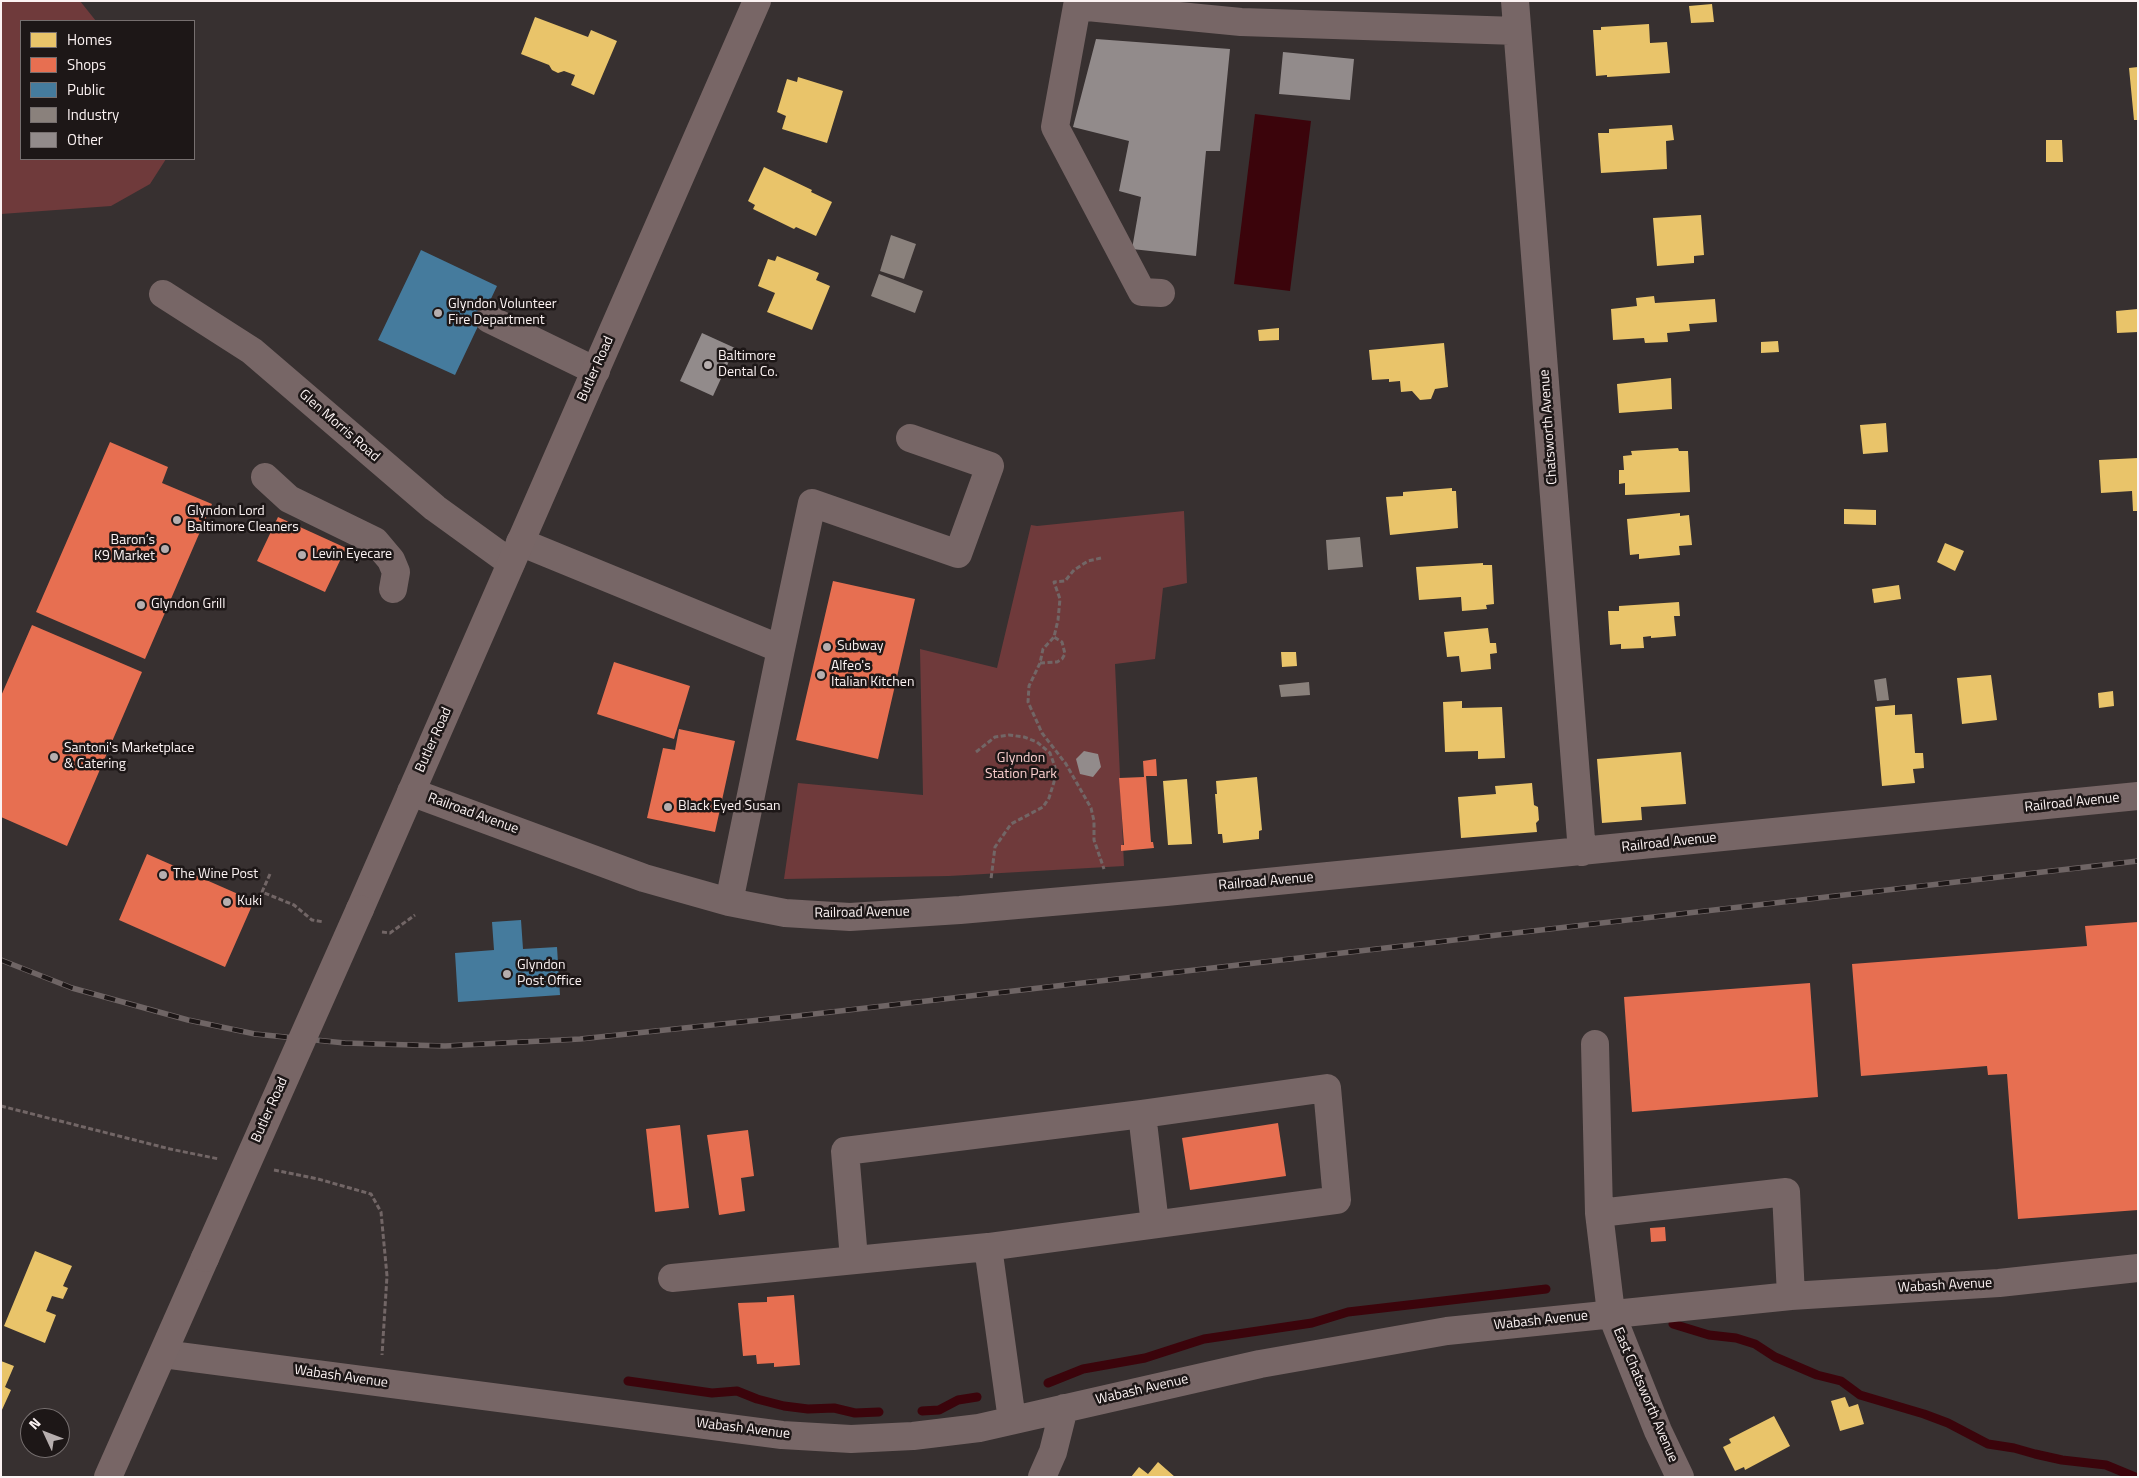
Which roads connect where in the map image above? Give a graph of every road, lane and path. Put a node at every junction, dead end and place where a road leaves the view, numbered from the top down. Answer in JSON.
{"nodes":[{"id":1,"x":757,"y":1,"type":"edge"},
{"id":2,"x":1515,"y":1,"type":"edge"},
{"id":3,"x":1242,"y":12,"type":"edge"},
{"id":4,"x":1518,"y":31,"type":"junction"},
{"id":5,"x":1161,"y":293,"type":"dead end"},
{"id":6,"x":163,"y":294,"type":"dead end"},
{"id":7,"x":489,"y":320,"type":"dead end"},
{"id":8,"x":596,"y":371,"type":"junction"},
{"id":9,"x":910,"y":438,"type":"dead end"},
{"id":10,"x":265,"y":477,"type":"dead end"},
{"id":11,"x":516,"y":553,"type":"junction"},
{"id":12,"x":1100,"y":558,"type":"dead end"},
{"id":13,"x":393,"y":589,"type":"dead end"},
{"id":14,"x":1054,"y":637,"type":"junction"},
{"id":15,"x":781,"y":649,"type":"junction"},
{"id":16,"x":1040,"y":663,"type":"junction"},
{"id":17,"x":1056,"y":750,"type":"junction"},
{"id":18,"x":976,"y":752,"type":"dead end"},
{"id":19,"x":1050,"y":753,"type":"junction"},
{"id":20,"x":411,"y":792,"type":"junction"},
{"id":21,"x":2138,"y":796,"type":"edge"},
{"id":22,"x":1582,"y":852,"type":"junction"},
{"id":23,"x":1113,"y":896,"type":"junction"},
{"id":24,"x":729,"y":902,"type":"junction"},
{"id":25,"x":990,"y":907,"type":"junction"},
{"id":26,"x":1594,"y":1044,"type":"dead end"},
{"id":27,"x":1142,"y":1114,"type":"junction"},
{"id":28,"x":1599,"y":1213,"type":"junction"},
{"id":29,"x":1155,"y":1224,"type":"junction"},
{"id":30,"x":988,"y":1247,"type":"junction"},
{"id":31,"x":854,"y":1259,"type":"junction"},
{"id":32,"x":2131,"y":1270,"type":"edge"},
{"id":33,"x":672,"y":1278,"type":"dead end"},
{"id":34,"x":1791,"y":1296,"type":"junction"},
{"id":35,"x":1611,"y":1313,"type":"junction"},
{"id":36,"x":163,"y":1354,"type":"junction"},
{"id":37,"x":1064,"y":1408,"type":"junction"},
{"id":38,"x":1010,"y":1412,"type":"junction"},
{"id":39,"x":108,"y":1477,"type":"edge"},
{"id":40,"x":1042,"y":1477,"type":"edge"},
{"id":41,"x":1680,"y":1477,"type":"edge"}],
"edges":[{"from":1,"to":8,"type":"main road","name":"Butler Road"},
{"from":2,"to":4,"type":"street","name":"Chatsworth Avenue"},
{"from":3,"to":4,"type":"street"},
{"from":3,"to":5,"type":"street"},
{"from":4,"to":22,"type":"street","name":"Chatsworth Avenue"},
{"from":6,"to":11,"type":"street","name":"Glen Morris Road"},
{"from":7,"to":8,"type":"street"},
{"from":8,"to":11,"type":"main road","name":"Butler Road"},
{"from":9,"to":15,"type":"street"},
{"from":10,"to":13,"type":"street"},
{"from":11,"to":15,"type":"street","name":"Glen Morris Road"},
{"from":11,"to":20,"type":"main road","name":"Butler Road"},
{"from":12,"to":14,"type":"path"},
{"from":14,"to":16,"type":"path"},
{"from":14,"to":16,"type":"path"},
{"from":15,"to":24,"type":"street"},
{"from":16,"to":17,"type":"path"},
{"from":17,"to":19,"type":"path"},
{"from":17,"to":23,"type":"path"},
{"from":18,"to":19,"type":"path"},
{"from":19,"to":25,"type":"path"},
{"from":20,"to":24,"type":"street","name":"Railroad Avenue"},
{"from":20,"to":36,"type":"main road","name":"Butler Road","bridge":true},
{"from":21,"to":22,"type":"street","name":"Railroad Avenue"},
{"from":22,"to":23,"type":"street","name":"Railroad Avenue"},
{"from":23,"to":25,"type":"street","name":"Railroad Avenue"},
{"from":24,"to":25,"type":"street","name":"Railroad Avenue"},
{"from":26,"to":28,"type":"street","name":"East Chatsworth Avenue"},
{"from":27,"to":29,"type":"street"},
{"from":27,"to":29,"type":"street"},
{"from":27,"to":31,"type":"street"},
{"from":28,"to":34,"type":"street"},
{"from":28,"to":35,"type":"street","name":"East Chatsworth Avenue"},
{"from":29,"to":30,"type":"street"},
{"from":30,"to":31,"type":"street"},
{"from":30,"to":38,"type":"street"},
{"from":31,"to":33,"type":"street"},
{"from":32,"to":34,"type":"street","name":"Wabash Avenue"},
{"from":34,"to":35,"type":"street","name":"Wabash Avenue"},
{"from":35,"to":37,"type":"street","name":"Wabash Avenue"},
{"from":35,"to":41,"type":"street","name":"East Chatsworth Avenue"},
{"from":36,"to":38,"type":"street","name":"Wabash Avenue"},
{"from":36,"to":39,"type":"main road","name":"Butler Road"},
{"from":37,"to":38,"type":"street","name":"Wabash Avenue"},
{"from":37,"to":40,"type":"street"}]}
